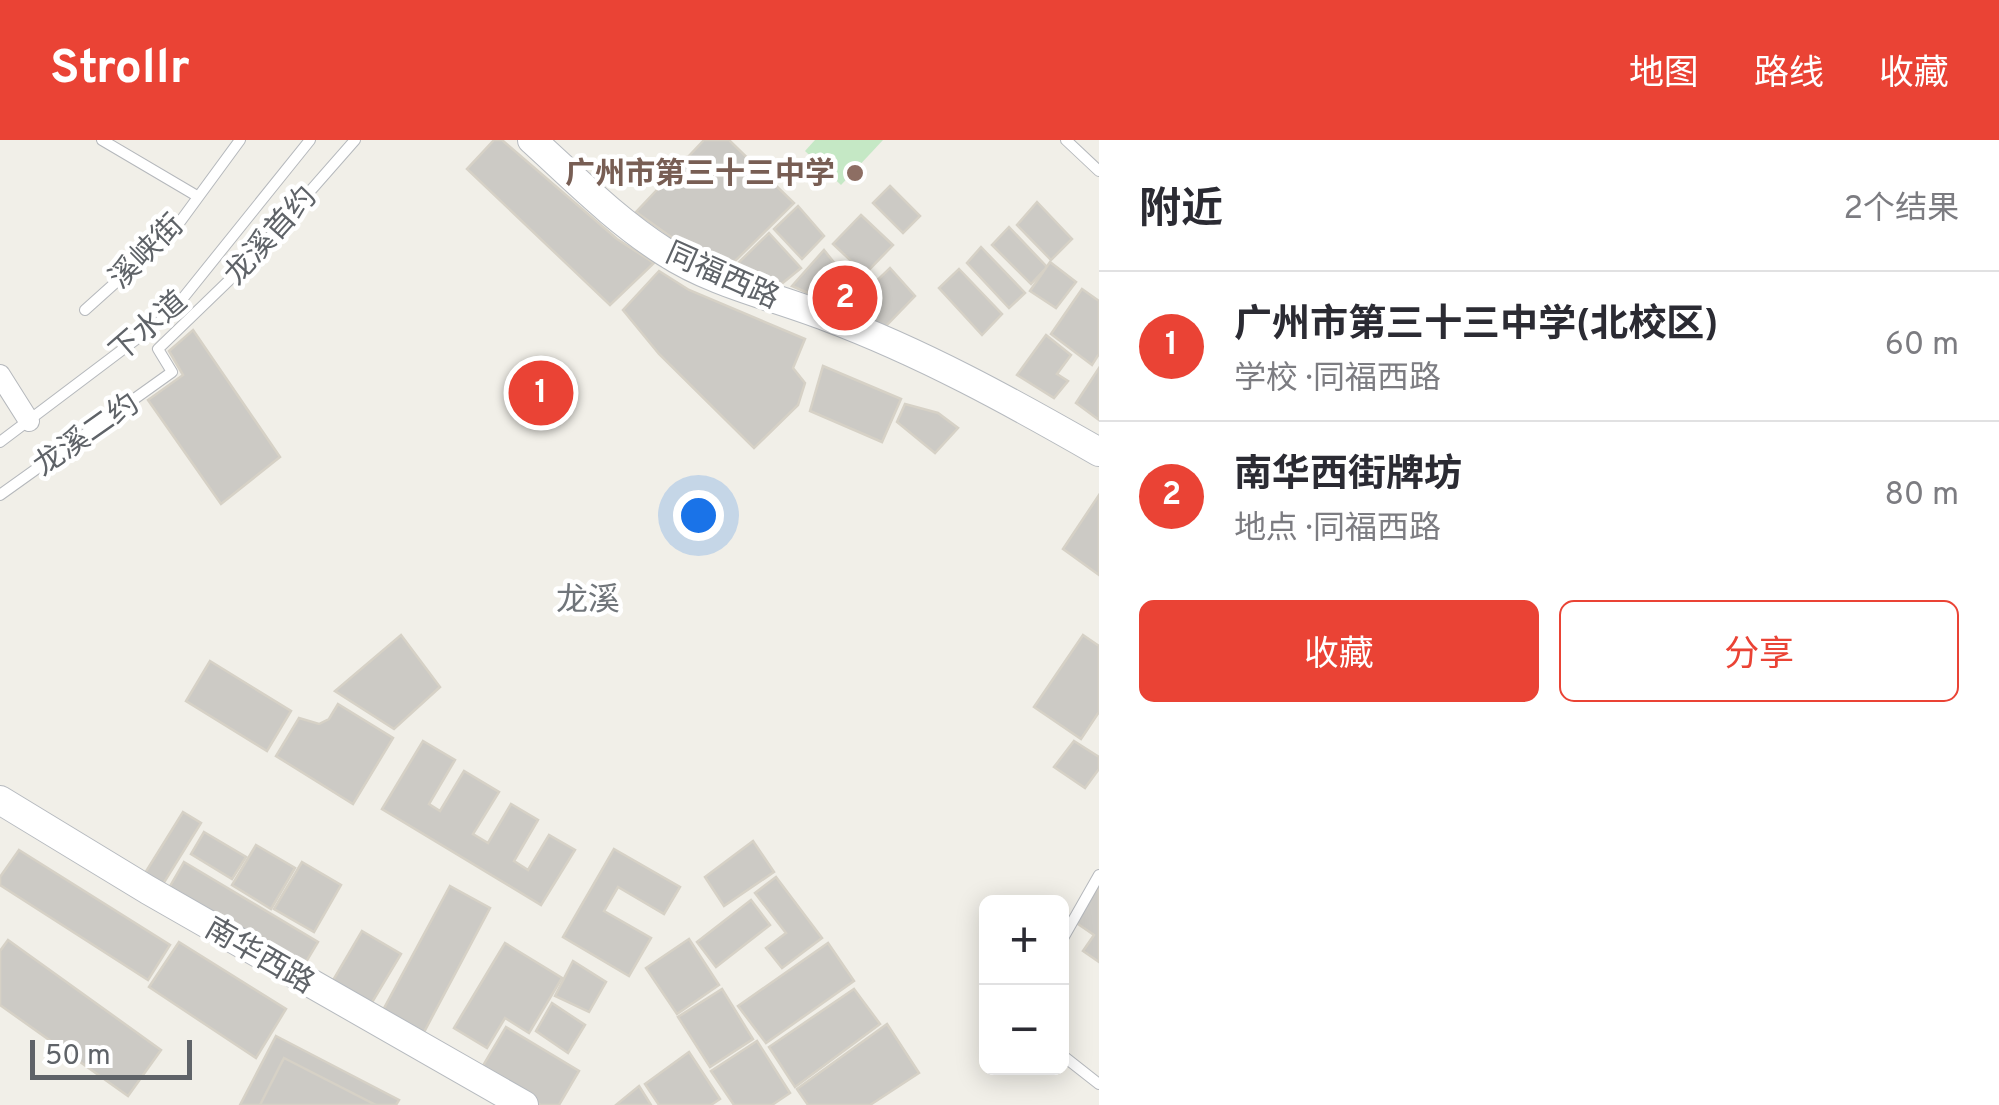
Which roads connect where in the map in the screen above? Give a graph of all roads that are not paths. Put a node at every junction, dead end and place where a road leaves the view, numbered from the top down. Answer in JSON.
{"nodes":[{"id":1,"x":102,"y":140,"type":"edge"},
{"id":2,"x":240,"y":140,"type":"edge"},
{"id":3,"x":310,"y":140,"type":"edge"},
{"id":4,"x":356,"y":140,"type":"edge"},
{"id":5,"x":532,"y":140,"type":"edge"},
{"id":6,"x":1066,"y":140,"type":"edge"},
{"id":7,"x":1099,"y":171,"type":"edge"},
{"id":8,"x":198,"y":196,"type":"junction"},
{"id":9,"x":85,"y":310,"type":"dead end"},
{"id":10,"x":172,"y":372,"type":"joint"},
{"id":11,"x":0,"y":374,"type":"edge"},
{"id":12,"x":28,"y":421,"type":"junction"},
{"id":13,"x":0,"y":442,"type":"edge"},
{"id":14,"x":1099,"y":452,"type":"edge"},
{"id":15,"x":0,"y":495,"type":"edge"},
{"id":16,"x":0,"y":800,"type":"edge"},
{"id":17,"x":1099,"y":875,"type":"edge"},
{"id":18,"x":1069,"y":928,"type":"edge"},
{"id":19,"x":1069,"y":1060,"type":"edge"},
{"id":20,"x":1099,"y":1084,"type":"edge"},
{"id":21,"x":524,"y":1105,"type":"edge"}],
"edges":[{"from":1,"to":8,"type":"lane"},
{"from":2,"to":8,"type":"lane","name":"溪峡街"},
{"from":3,"to":12,"type":"lane","name":"下水道"},
{"from":4,"to":10,"type":"lane","name":"龙溪首约"},
{"from":5,"to":14,"type":"main road","name":"同福西路"},
{"from":6,"to":7,"type":"lane"},
{"from":8,"to":9,"type":"lane","name":"溪峡街"},
{"from":10,"to":15,"type":"lane","name":"龙溪二约"},
{"from":11,"to":12,"type":"street"},
{"from":12,"to":13,"type":"lane","name":"下水道"},
{"from":16,"to":21,"type":"main road","name":"南华西路"},
{"from":17,"to":18,"type":"lane"},
{"from":19,"to":20,"type":"lane"}]}
